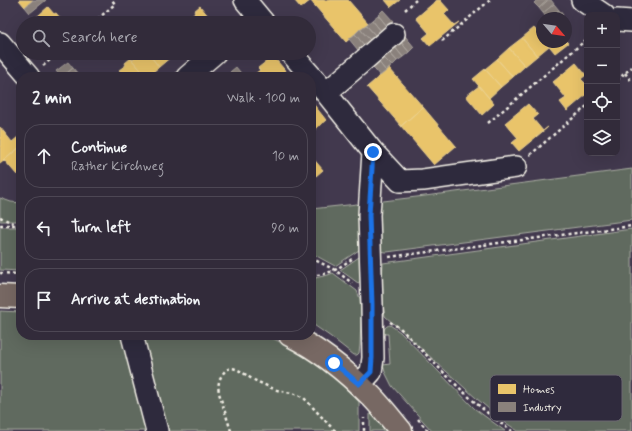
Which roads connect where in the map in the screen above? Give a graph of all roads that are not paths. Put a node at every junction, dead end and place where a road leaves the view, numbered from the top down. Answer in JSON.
{"nodes":[{"id":1,"x":582,"y":0,"type":"edge"},
{"id":2,"x":600,"y":12,"type":"edge"},
{"id":3,"x":620,"y":20,"type":"edge"},
{"id":4,"x":632,"y":21,"type":"edge"},
{"id":5,"x":394,"y":34,"type":"dead end"},
{"id":6,"x":0,"y":43,"type":"edge"},
{"id":7,"x":207,"y":60,"type":"edge"},
{"id":8,"x":296,"y":60,"type":"edge"},
{"id":9,"x":26,"y":72,"type":"edge"},
{"id":10,"x":193,"y":72,"type":"edge"},
{"id":11,"x":307,"y":72,"type":"edge"},
{"id":12,"x":316,"y":82,"type":"edge"},
{"id":13,"x":326,"y":93,"type":"junction"},
{"id":14,"x":373,"y":152,"type":"junction"},
{"id":15,"x":516,"y":167,"type":"road end"},
{"id":16,"x":0,"y":296,"type":"edge"},
{"id":17,"x":16,"y":297,"type":"edge"},
{"id":18,"x":133,"y":340,"type":"edge"},
{"id":19,"x":299,"y":340,"type":"edge"},
{"id":20,"x":359,"y":384,"type":"junction"},
{"id":21,"x":157,"y":431,"type":"edge"},
{"id":22,"x":401,"y":431,"type":"edge"}],
"edges":[{"from":1,"to":2,"type":"street"},
{"from":3,"to":4,"type":"street"},
{"from":5,"to":13,"type":"street"},
{"from":6,"to":9,"type":"street"},
{"from":7,"to":10,"type":"street"},
{"from":8,"to":11,"type":"street"},
{"from":12,"to":13,"type":"street"},
{"from":13,"to":14,"type":"street"},
{"from":14,"to":15,"type":"street"},
{"from":14,"to":20,"type":"street"},
{"from":16,"to":17,"type":"main road"},
{"from":18,"to":21,"type":"street"},
{"from":19,"to":20,"type":"main road"},
{"from":20,"to":22,"type":"main road"}]}
